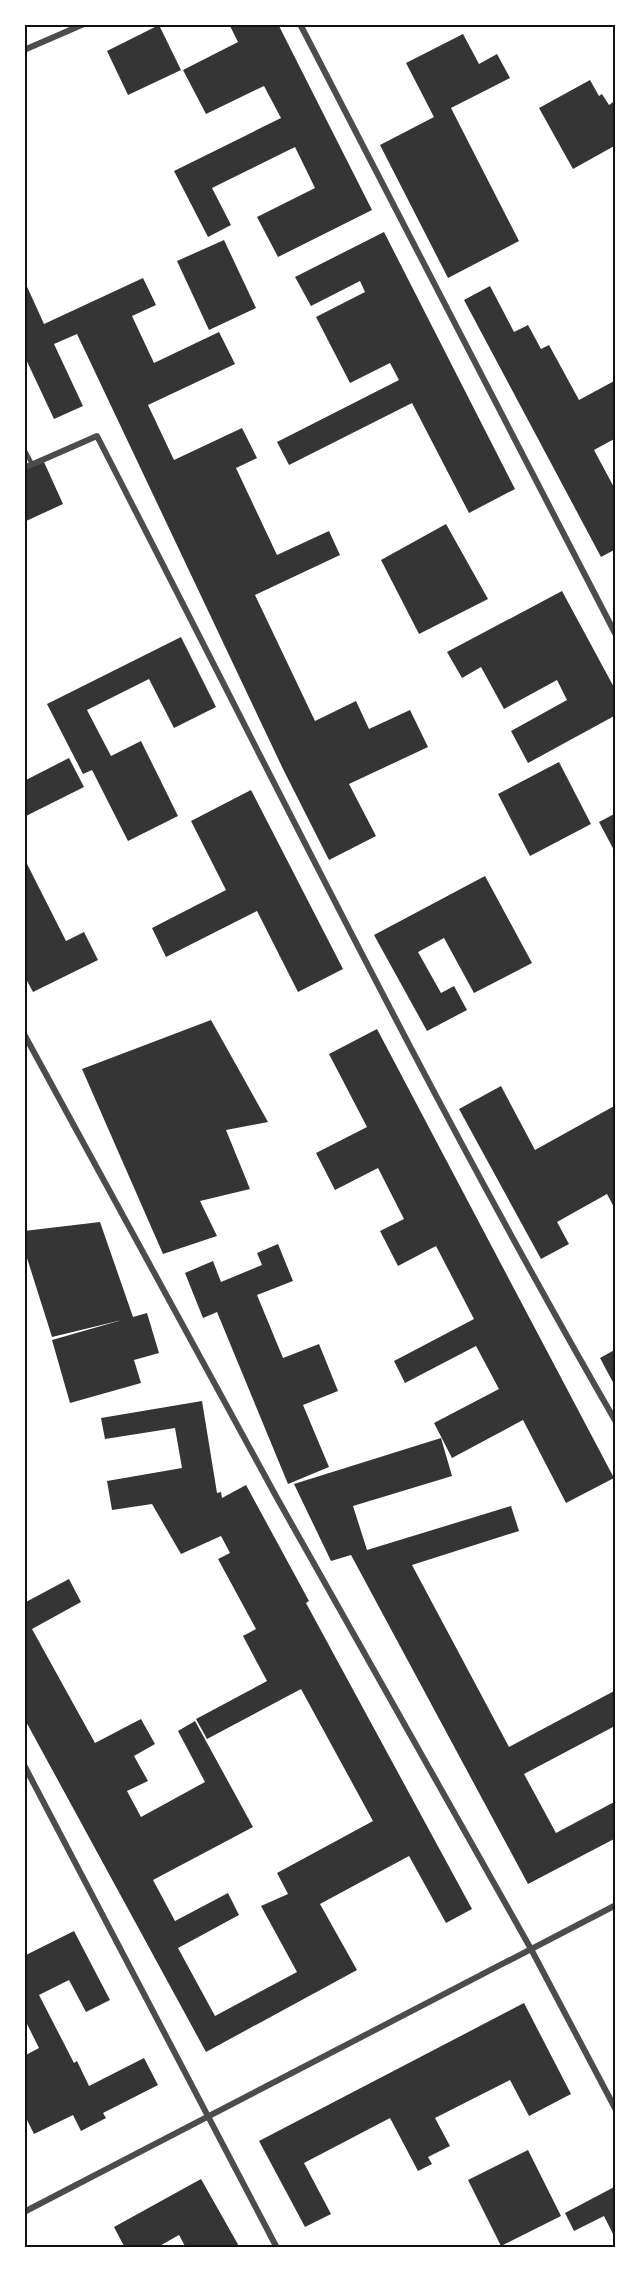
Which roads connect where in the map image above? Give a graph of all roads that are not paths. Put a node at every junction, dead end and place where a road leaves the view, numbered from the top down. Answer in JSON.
{"nodes":[{"id":1,"x":84,"y":24,"type":"edge"},
{"id":2,"x":300,"y":24,"type":"edge"},
{"id":3,"x":24,"y":50,"type":"edge"},
{"id":4,"x":24,"y":449,"type":"edge"},
{"id":5,"x":32,"y":464,"type":"junction"},
{"id":6,"x":24,"y":468,"type":"edge"},
{"id":7,"x":616,"y":635,"type":"edge"},
{"id":8,"x":24,"y":1034,"type":"edge"},
{"id":9,"x":616,"y":1422,"type":"edge"},
{"id":10,"x":24,"y":1766,"type":"edge"},
{"id":11,"x":616,"y":1905,"type":"edge"},
{"id":12,"x":531,"y":1949,"type":"junction"},
{"id":13,"x":616,"y":2110,"type":"edge"},
{"id":14,"x":208,"y":2117,"type":"junction"},
{"id":15,"x":24,"y":2212,"type":"edge"},
{"id":16,"x":277,"y":2248,"type":"edge"}],
"edges":[{"from":1,"to":3,"type":"street"},
{"from":2,"to":7,"type":"street"},
{"from":4,"to":5,"type":"lane"},
{"from":5,"to":6,"type":"street"},
{"from":5,"to":9,"type":"street"},
{"from":8,"to":12,"type":"street"},
{"from":10,"to":14,"type":"street"},
{"from":11,"to":12,"type":"street"},
{"from":12,"to":13,"type":"street"},
{"from":12,"to":14,"type":"street"},
{"from":14,"to":15,"type":"street"},
{"from":14,"to":16,"type":"street"}]}
